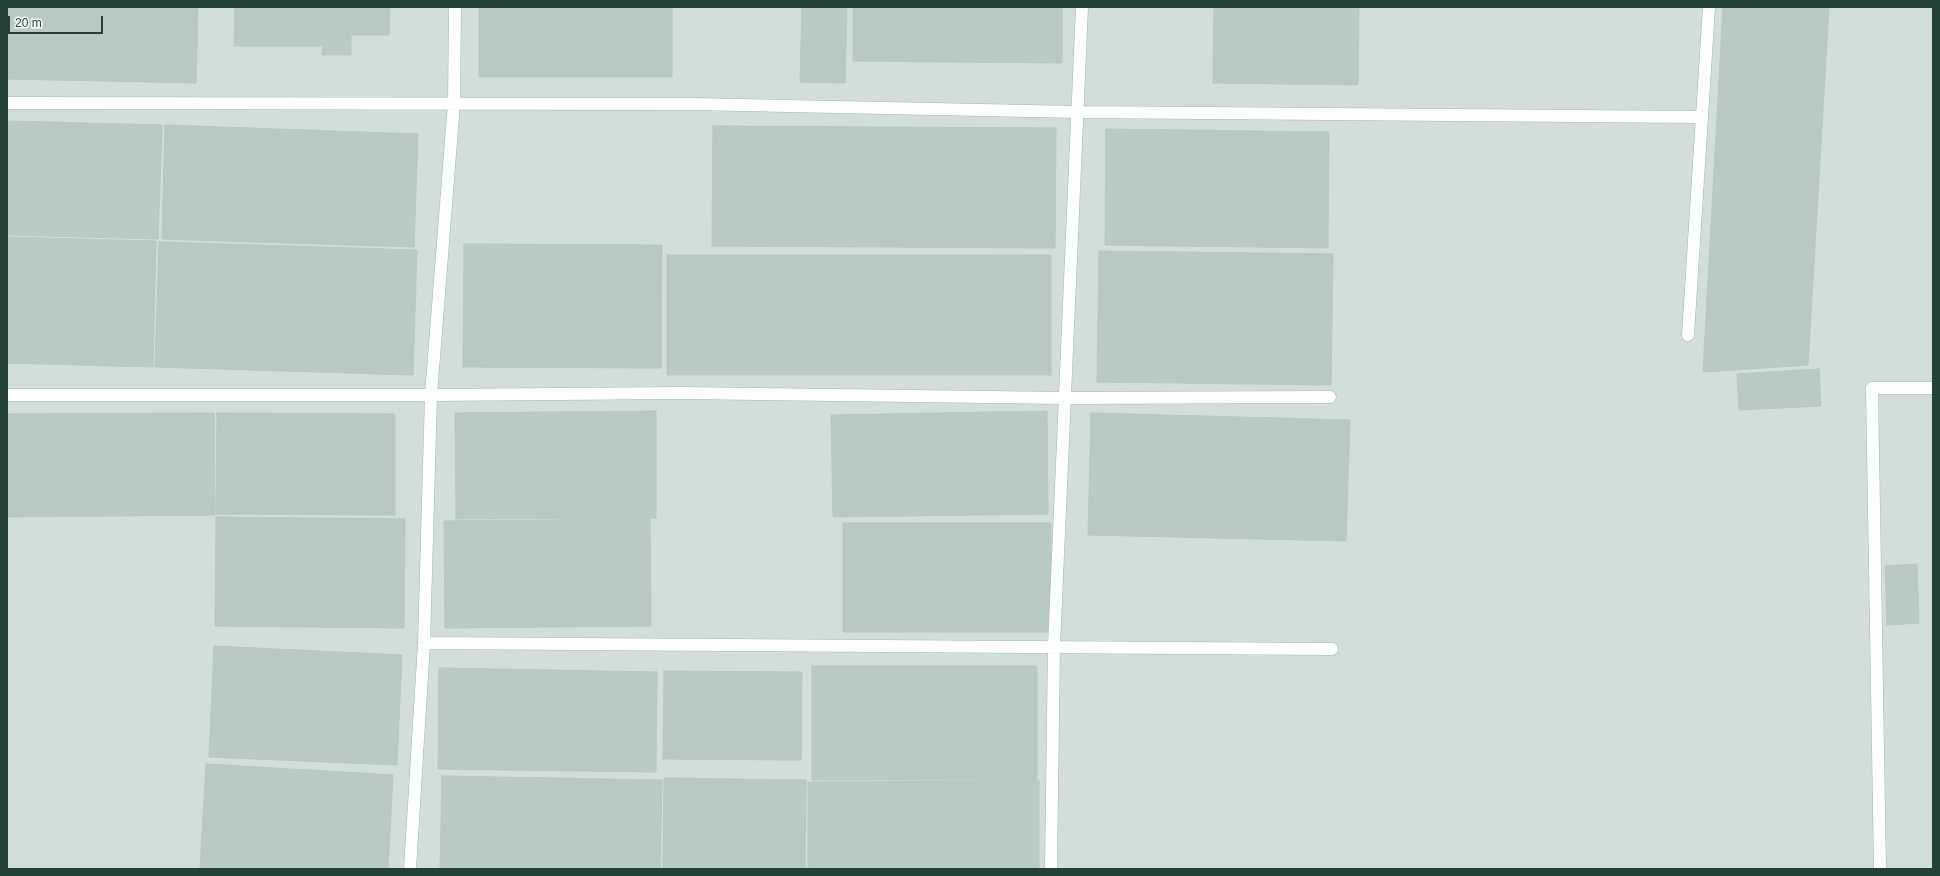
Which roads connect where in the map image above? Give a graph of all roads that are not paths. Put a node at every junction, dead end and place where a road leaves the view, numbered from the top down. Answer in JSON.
{"nodes":[{"id":1,"x":455,"y":7,"type":"edge"},
{"id":2,"x":1082,"y":7,"type":"edge"},
{"id":3,"x":1709,"y":7,"type":"edge"},
{"id":4,"x":7,"y":103,"type":"edge"},
{"id":5,"x":454,"y":103,"type":"junction"},
{"id":6,"x":1078,"y":112,"type":"junction"},
{"id":7,"x":1702,"y":117,"type":"junction"},
{"id":8,"x":1688,"y":336,"type":"dead end"},
{"id":9,"x":1933,"y":388,"type":"edge"},
{"id":10,"x":7,"y":395,"type":"edge"},
{"id":11,"x":431,"y":395,"type":"junction"},
{"id":12,"x":1330,"y":397,"type":"dead end"},
{"id":13,"x":1065,"y":398,"type":"junction"},
{"id":14,"x":424,"y":642,"type":"junction"},
{"id":15,"x":1054,"y":646,"type":"junction"},
{"id":16,"x":1332,"y":649,"type":"dead end"},
{"id":17,"x":410,"y":869,"type":"edge"},
{"id":18,"x":1051,"y":869,"type":"edge"},
{"id":19,"x":1880,"y":869,"type":"edge"}],
"edges":[{"from":1,"to":5,"type":"street"},
{"from":2,"to":6,"type":"street"},
{"from":3,"to":7,"type":"street"},
{"from":4,"to":5,"type":"street"},
{"from":5,"to":6,"type":"street"},
{"from":5,"to":11,"type":"street"},
{"from":6,"to":7,"type":"street"},
{"from":6,"to":13,"type":"street"},
{"from":7,"to":8,"type":"street"},
{"from":9,"to":19,"type":"street"},
{"from":10,"to":11,"type":"street"},
{"from":11,"to":13,"type":"street"},
{"from":11,"to":14,"type":"street"},
{"from":12,"to":13,"type":"street"},
{"from":13,"to":15,"type":"street"},
{"from":14,"to":15,"type":"street"},
{"from":14,"to":17,"type":"street"},
{"from":15,"to":16,"type":"street"},
{"from":15,"to":18,"type":"street"}]}
